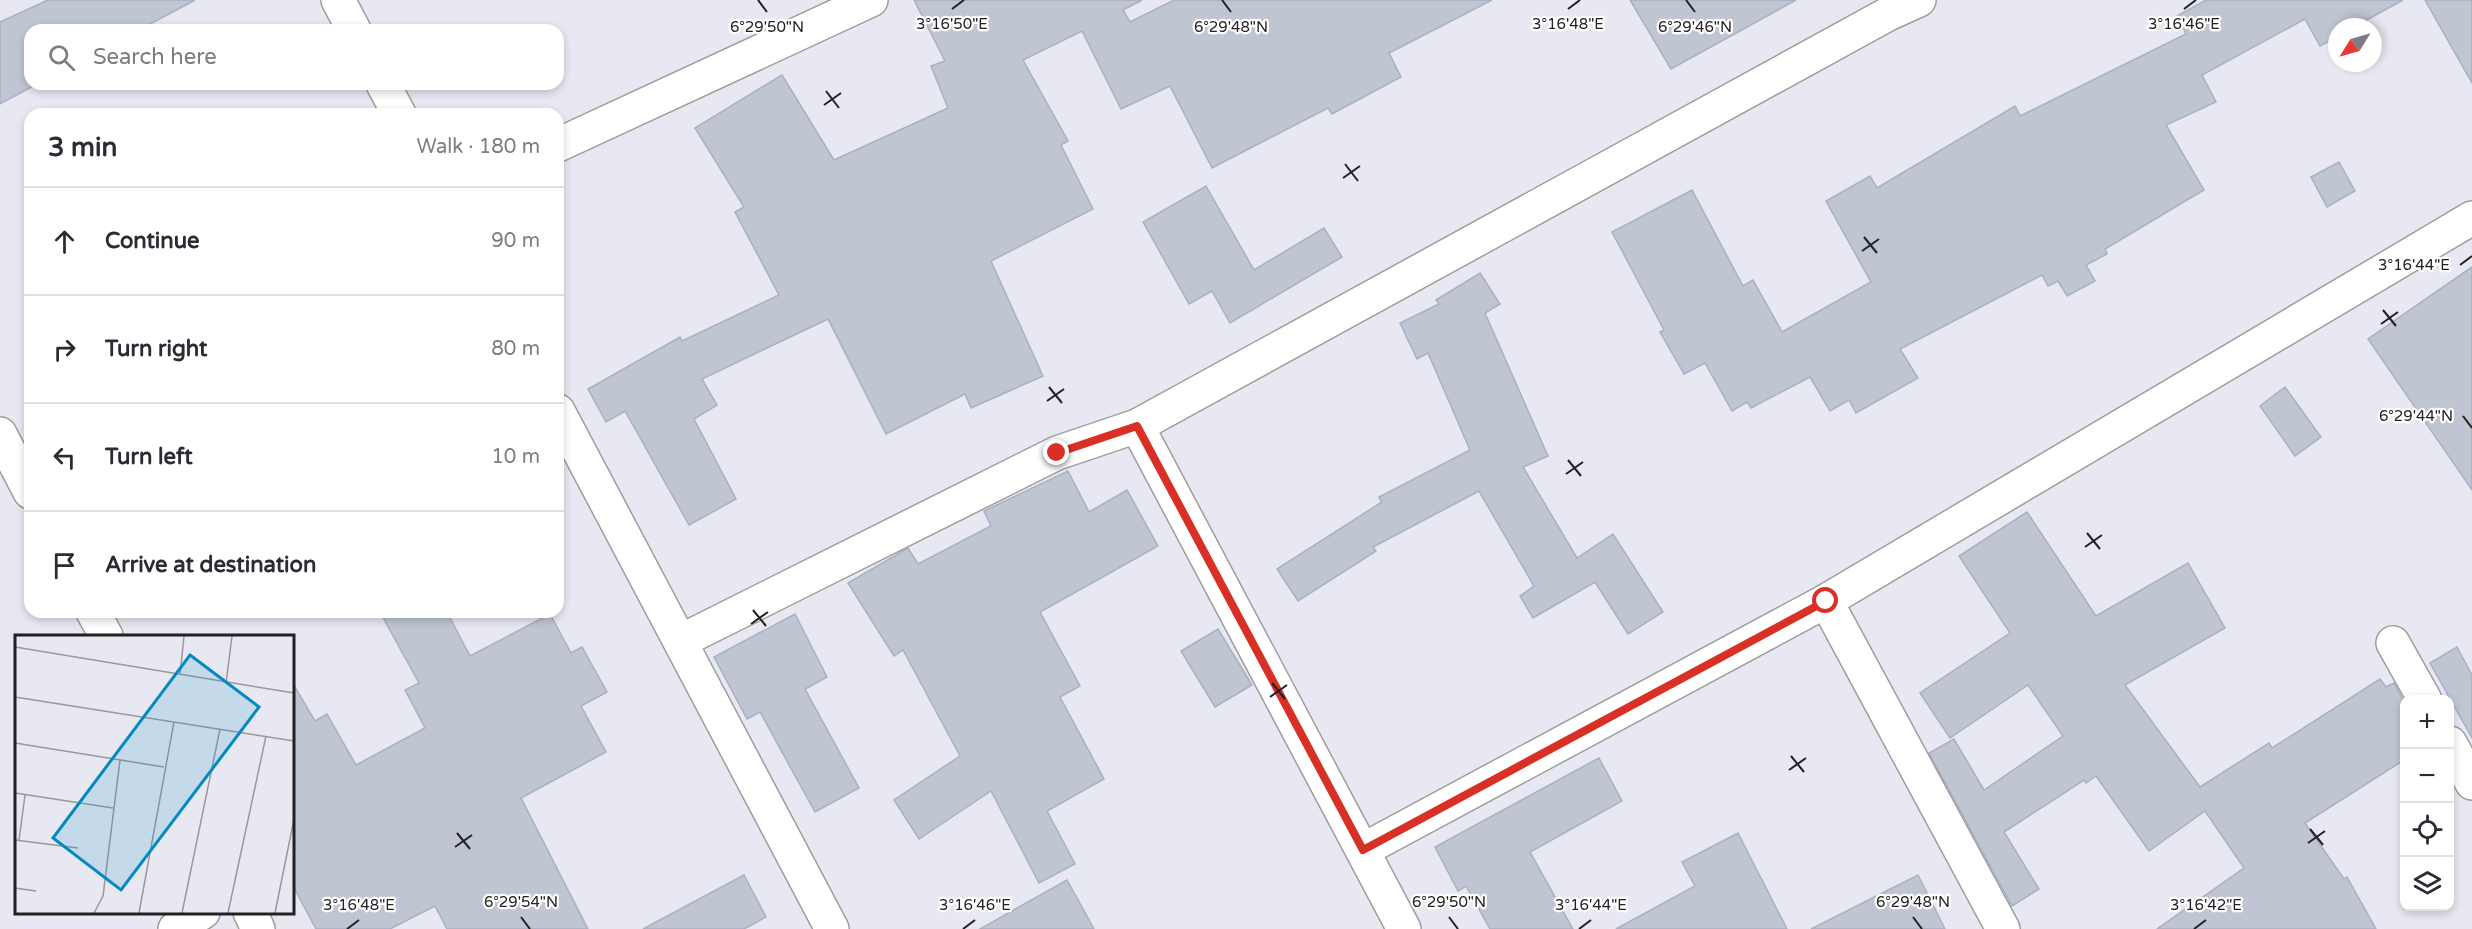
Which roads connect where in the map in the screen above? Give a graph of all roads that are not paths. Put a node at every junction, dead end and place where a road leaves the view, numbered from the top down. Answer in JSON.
{"nodes":[{"id":1,"x":338,"y":0,"type":"edge"},
{"id":2,"x":871,"y":0,"type":"edge"},
{"id":3,"x":1919,"y":0,"type":"edge"},
{"id":4,"x":351,"y":24,"type":"edge"},
{"id":5,"x":386,"y":90,"type":"edge"},
{"id":6,"x":396,"y":108,"type":"edge"},
{"id":7,"x":564,"y":142,"type":"edge"},
{"id":8,"x":2472,"y":218,"type":"edge"},
{"id":9,"x":564,"y":422,"type":"edge"},
{"id":10,"x":1137,"y":426,"type":"junction"},
{"id":11,"x":2,"y":441,"type":"edge"},
{"id":12,"x":24,"y":481,"type":"edge"},
{"id":13,"x":1826,"y":601,"type":"junction"},
{"id":14,"x":96,"y":618,"type":"edge"},
{"id":15,"x":105,"y":635,"type":"edge"},
{"id":16,"x":681,"y":641,"type":"junction"},
{"id":17,"x":2393,"y":643,"type":"dead end"},
{"id":18,"x":2423,"y":695,"type":"edge"},
{"id":19,"x":2453,"y":749,"type":"edge"},
{"id":20,"x":2472,"y":783,"type":"edge"},
{"id":21,"x":1363,"y":850,"type":"junction"},
{"id":22,"x":200,"y":914,"type":"edge"},
{"id":23,"x":251,"y":914,"type":"edge"},
{"id":24,"x":175,"y":929,"type":"edge"},
{"id":25,"x":258,"y":929,"type":"edge"},
{"id":26,"x":832,"y":929,"type":"edge"},
{"id":27,"x":1404,"y":929,"type":"edge"},
{"id":28,"x":2003,"y":929,"type":"edge"}],
"edges":[{"from":1,"to":4,"type":"street"},
{"from":2,"to":7,"type":"street"},
{"from":3,"to":10,"type":"street"},
{"from":5,"to":6,"type":"street"},
{"from":8,"to":13,"type":"street"},
{"from":9,"to":16,"type":"street"},
{"from":10,"to":16,"type":"street"},
{"from":10,"to":21,"type":"street"},
{"from":11,"to":12,"type":"street"},
{"from":13,"to":21,"type":"street"},
{"from":13,"to":28,"type":"street"},
{"from":14,"to":15,"type":"street"},
{"from":16,"to":26,"type":"street"},
{"from":17,"to":18,"type":"street"},
{"from":19,"to":20,"type":"street"},
{"from":21,"to":27,"type":"street"},
{"from":22,"to":24,"type":"street"},
{"from":23,"to":25,"type":"street"}]}
